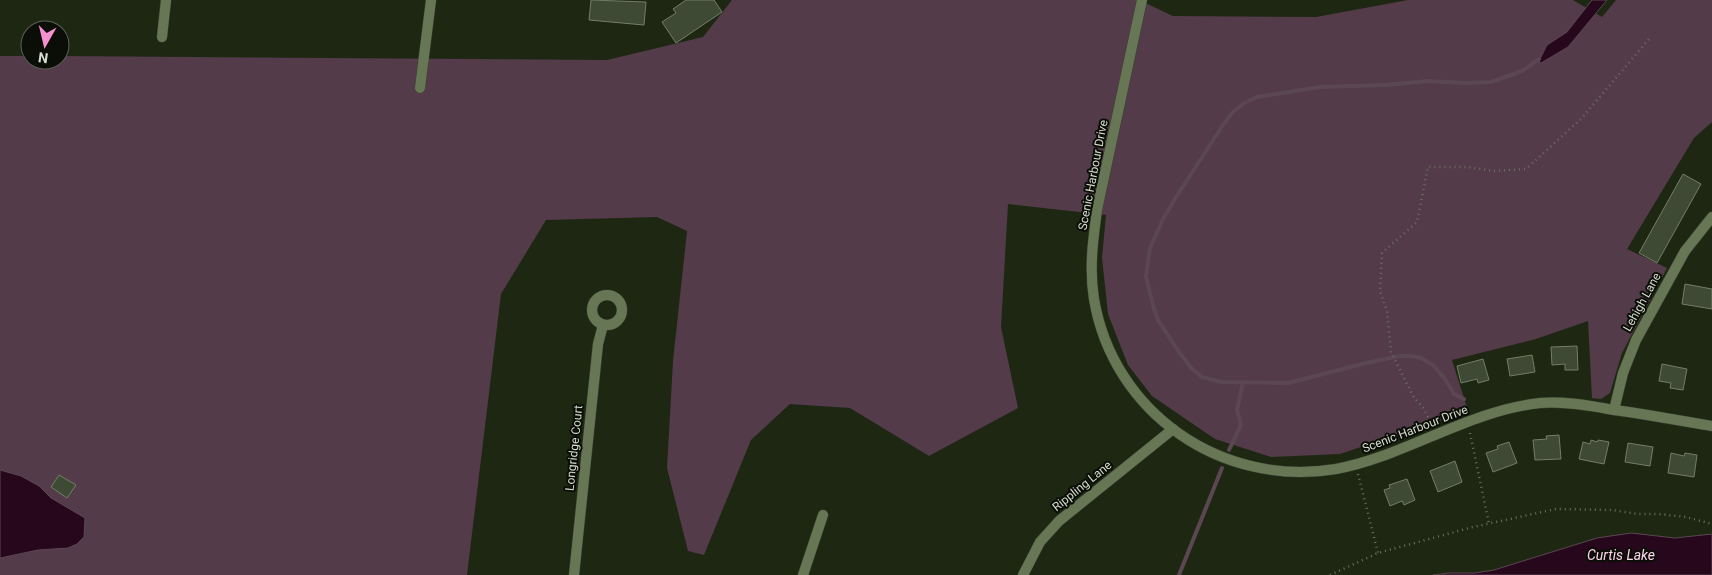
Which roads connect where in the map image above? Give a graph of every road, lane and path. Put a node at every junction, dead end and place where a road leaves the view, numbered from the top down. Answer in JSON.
{"nodes":[{"id":1,"x":166,"y":0,"type":"edge"},
{"id":2,"x":431,"y":0,"type":"edge"},
{"id":3,"x":1142,"y":0,"type":"edge"},
{"id":4,"x":162,"y":37,"type":"dead end"},
{"id":5,"x":1649,"y":39,"type":"dead end"},
{"id":6,"x":420,"y":88,"type":"dead end"},
{"id":7,"x":1712,"y":217,"type":"edge"},
{"id":8,"x":603,"y":325,"type":"dead end"},
{"id":9,"x":1614,"y":410,"type":"junction"},
{"id":10,"x":1466,"y":423,"type":"junction"},
{"id":11,"x":1435,"y":424,"type":"dead end"},
{"id":12,"x":1712,"y":426,"type":"edge"},
{"id":13,"x":1173,"y":429,"type":"junction"},
{"id":14,"x":1356,"y":464,"type":"junction"},
{"id":15,"x":823,"y":515,"type":"dead end"},
{"id":16,"x":1489,"y":524,"type":"junction"},
{"id":17,"x":1712,"y":524,"type":"edge"},
{"id":18,"x":1378,"y":553,"type":"junction"},
{"id":19,"x":574,"y":575,"type":"edge"},
{"id":20,"x":803,"y":575,"type":"edge"},
{"id":21,"x":1023,"y":575,"type":"edge"},
{"id":22,"x":1330,"y":575,"type":"edge"}],
"edges":[{"from":1,"to":4,"type":"street"},
{"from":2,"to":6,"type":"street"},
{"from":3,"to":13,"type":"street","name":"Scenic Harbour Drive"},
{"from":5,"to":11,"type":"path"},
{"from":7,"to":9,"type":"street","name":"Lehigh Lane"},
{"from":8,"to":19,"type":"street","name":"Longridge Court"},
{"from":9,"to":10,"type":"street","name":"Scenic Harbour Drive"},
{"from":9,"to":12,"type":"street","name":"Scenic Harbour Drive"},
{"from":10,"to":14,"type":"street","name":"Scenic Harbour Drive"},
{"from":10,"to":16,"type":"path"},
{"from":13,"to":14,"type":"street","name":"Scenic Harbour Drive"},
{"from":13,"to":21,"type":"street","name":"Rippling Lane"},
{"from":14,"to":18,"type":"path"},
{"from":15,"to":20,"type":"street"},
{"from":16,"to":17,"type":"path"},
{"from":16,"to":18,"type":"path"},
{"from":18,"to":22,"type":"path"}]}
